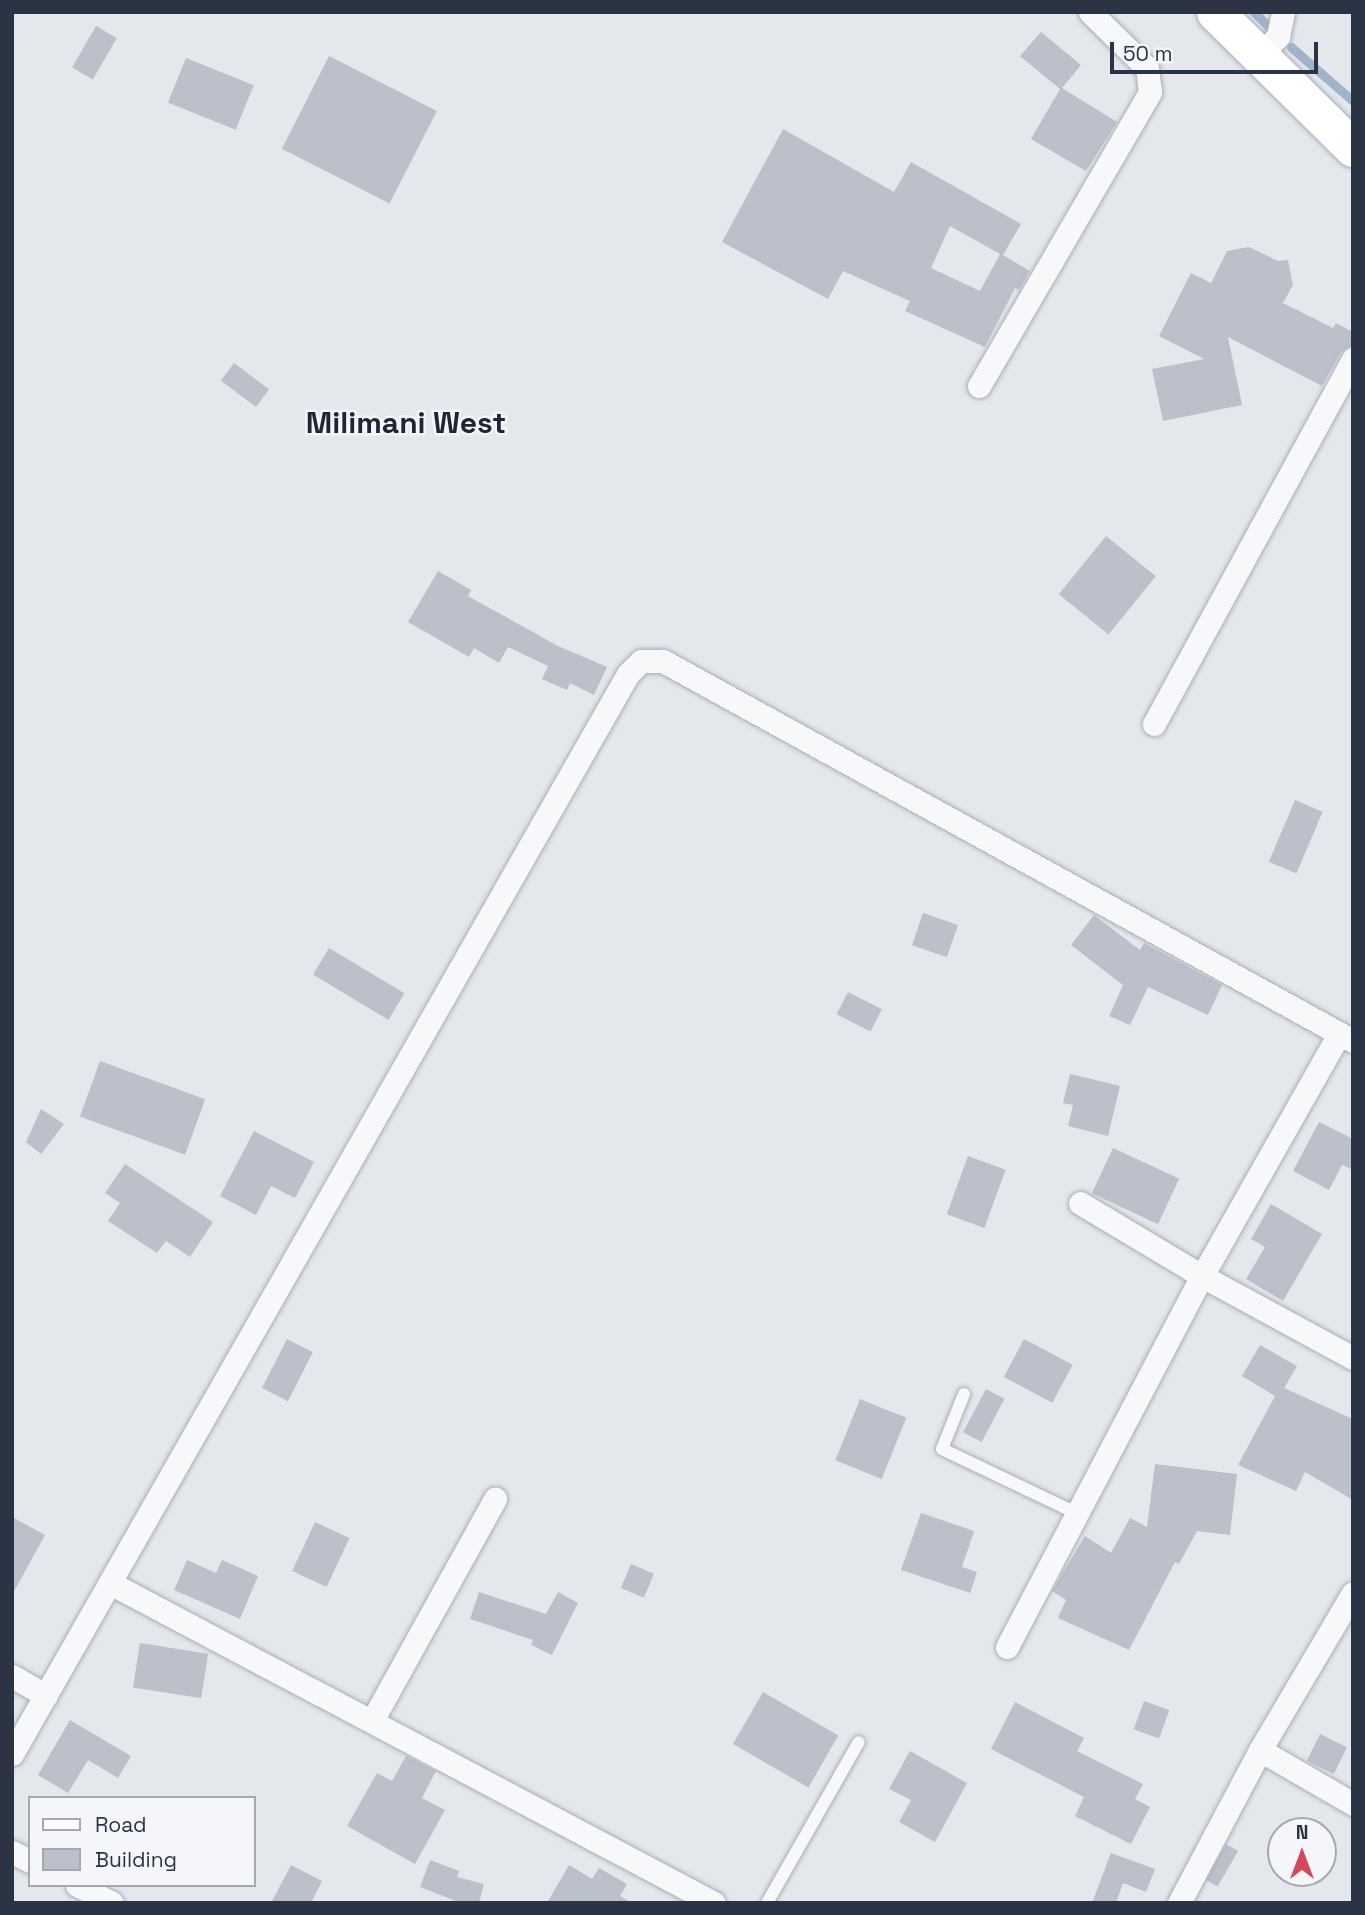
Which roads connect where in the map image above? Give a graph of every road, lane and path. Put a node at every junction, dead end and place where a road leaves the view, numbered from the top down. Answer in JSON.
{"nodes":[{"id":1,"x":1090,"y":12,"type":"edge"},
{"id":2,"x":1215,"y":12,"type":"edge"},
{"id":3,"x":1283,"y":12,"type":"edge"},
{"id":4,"x":1259,"y":56,"type":"junction"},
{"id":5,"x":1353,"y":148,"type":"edge"},
{"id":6,"x":1353,"y":359,"type":"edge"},
{"id":7,"x":979,"y":386,"type":"dead end"},
{"id":8,"x":1154,"y":724,"type":"dead end"},
{"id":9,"x":1346,"y":1037,"type":"edge"},
{"id":10,"x":1080,"y":1203,"type":"dead end"},
{"id":11,"x":1202,"y":1276,"type":"junction"},
{"id":12,"x":1353,"y":1358,"type":"edge"},
{"id":13,"x":964,"y":1394,"type":"dead end"},
{"id":14,"x":495,"y":1499,"type":"dead end"},
{"id":15,"x":1077,"y":1514,"type":"junction"},
{"id":16,"x":112,"y":1584,"type":"junction"},
{"id":17,"x":1353,"y":1592,"type":"edge"},
{"id":18,"x":1007,"y":1647,"type":"dead end"},
{"id":19,"x":12,"y":1676,"type":"edge"},
{"id":20,"x":46,"y":1696,"type":"junction"},
{"id":21,"x":373,"y":1719,"type":"junction"},
{"id":22,"x":859,"y":1742,"type":"dead end"},
{"id":23,"x":1260,"y":1750,"type":"junction"},
{"id":24,"x":12,"y":1754,"type":"edge"},
{"id":25,"x":1353,"y":1804,"type":"edge"},
{"id":26,"x":12,"y":1852,"type":"edge"},
{"id":27,"x":28,"y":1860,"type":"edge"},
{"id":28,"x":81,"y":1887,"type":"edge"},
{"id":29,"x":705,"y":1901,"type":"edge"},
{"id":30,"x":112,"y":1903,"type":"edge"},
{"id":31,"x":767,"y":1903,"type":"edge"},
{"id":32,"x":1180,"y":1903,"type":"edge"}],
"edges":[{"from":1,"to":7,"type":"street"},
{"from":2,"to":4,"type":"main road"},
{"from":3,"to":4,"type":"street"},
{"from":4,"to":5,"type":"main road"},
{"from":6,"to":8,"type":"street"},
{"from":9,"to":11,"type":"street"},
{"from":9,"to":16,"type":"street"},
{"from":10,"to":11,"type":"street"},
{"from":11,"to":12,"type":"street"},
{"from":11,"to":15,"type":"street"},
{"from":13,"to":15,"type":"lane"},
{"from":14,"to":21,"type":"street"},
{"from":15,"to":18,"type":"street"},
{"from":16,"to":20,"type":"street"},
{"from":16,"to":21,"type":"street"},
{"from":17,"to":23,"type":"street"},
{"from":19,"to":20,"type":"street"},
{"from":20,"to":24,"type":"street"},
{"from":21,"to":29,"type":"street"},
{"from":22,"to":31,"type":"lane"},
{"from":23,"to":25,"type":"street"},
{"from":23,"to":32,"type":"street"},
{"from":26,"to":27,"type":"street"},
{"from":28,"to":30,"type":"street"}]}
